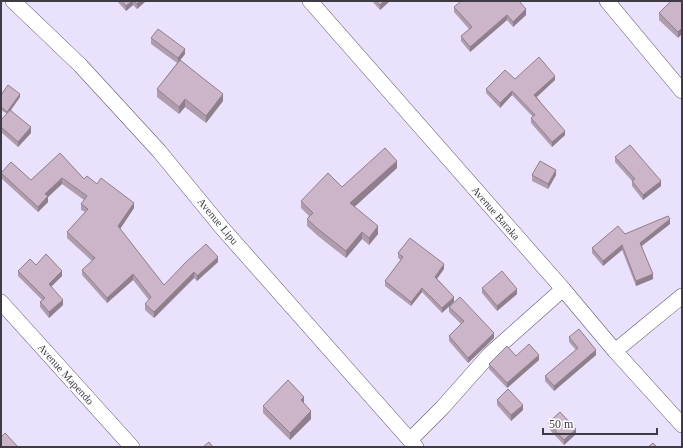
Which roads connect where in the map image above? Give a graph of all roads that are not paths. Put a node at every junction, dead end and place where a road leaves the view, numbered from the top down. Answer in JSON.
{"nodes":[{"id":1,"x":13,"y":1,"type":"edge"},
{"id":2,"x":310,"y":1,"type":"edge"},
{"id":3,"x":607,"y":1,"type":"edge"},
{"id":4,"x":682,"y":91,"type":"edge"},
{"id":5,"x":563,"y":289,"type":"junction"},
{"id":6,"x":682,"y":296,"type":"edge"},
{"id":7,"x":1,"y":302,"type":"edge"},
{"id":8,"x":615,"y":351,"type":"junction"},
{"id":9,"x":682,"y":425,"type":"edge"},
{"id":10,"x":413,"y":443,"type":"edge"},
{"id":11,"x":132,"y":447,"type":"edge"}],
"edges":[{"from":1,"to":10,"type":"street","name":"Avenue Lipu"},
{"from":2,"to":5,"type":"street","name":"Avenue Baraka"},
{"from":3,"to":4,"type":"street"},
{"from":5,"to":8,"type":"street","name":"Avenue Baraka"},
{"from":5,"to":10,"type":"street"},
{"from":6,"to":8,"type":"street"},
{"from":7,"to":11,"type":"street","name":"Avenue Mapendo"},
{"from":8,"to":9,"type":"street","name":"Avenue Baraka"}]}
